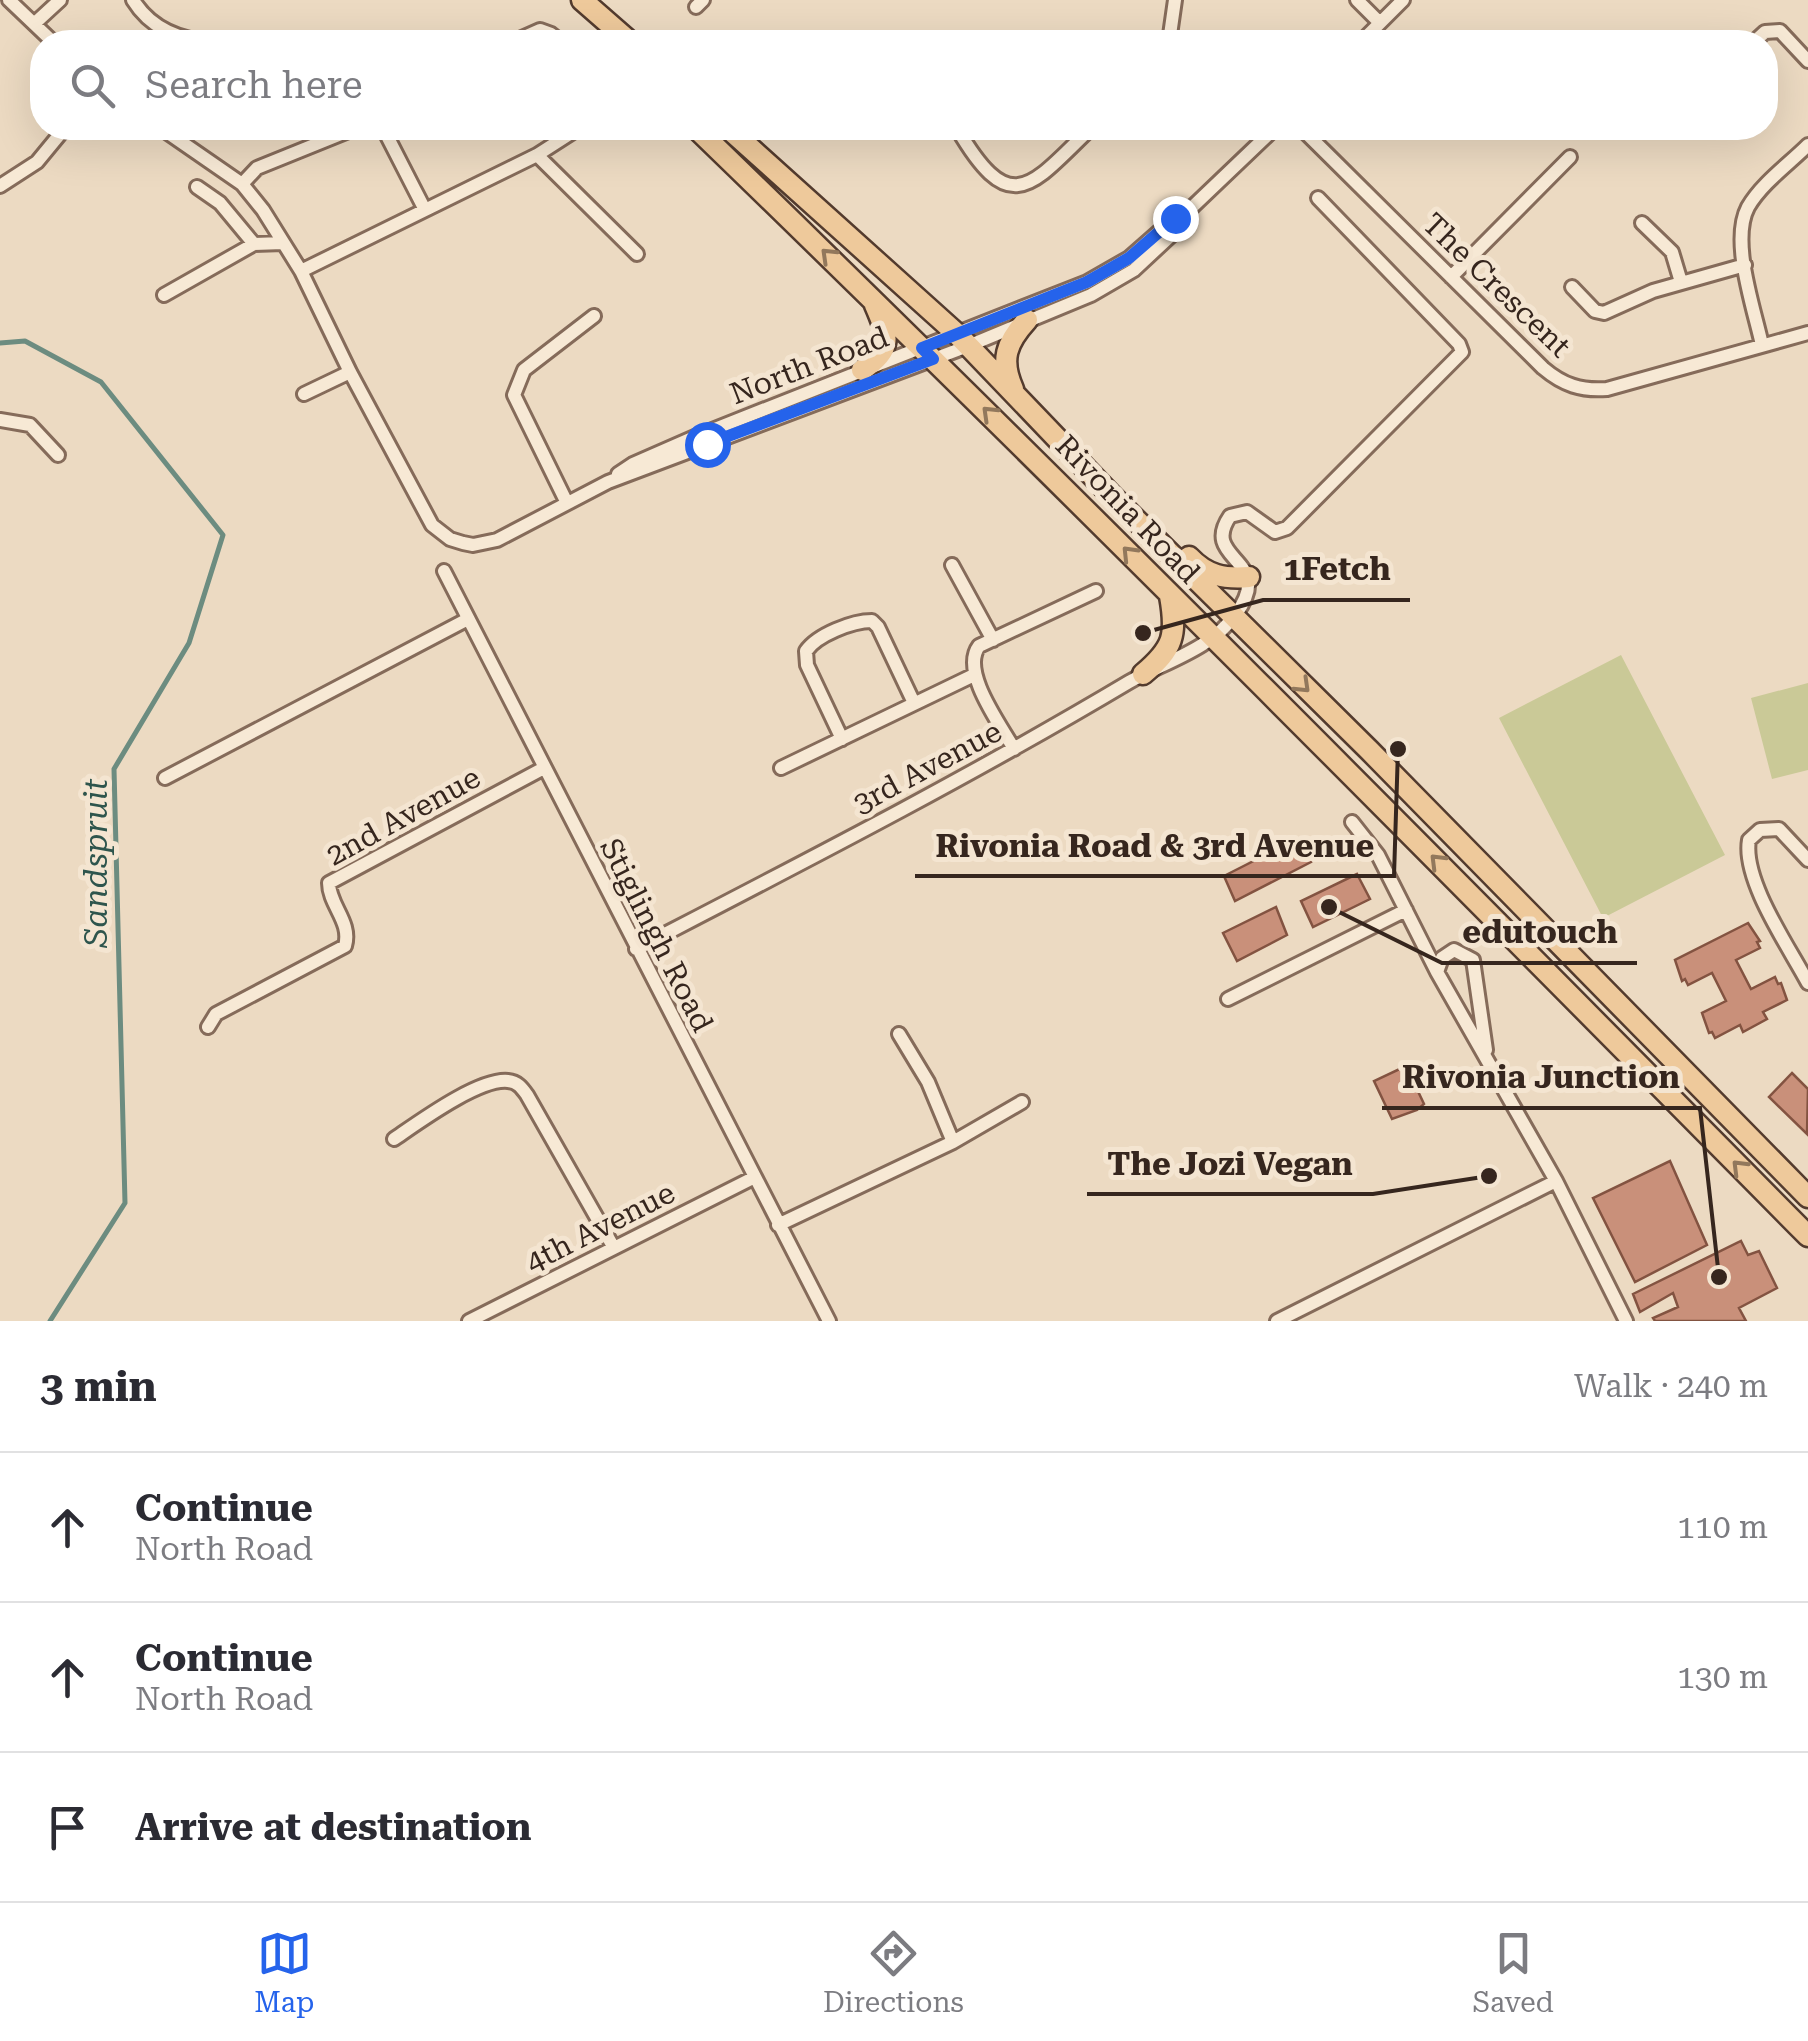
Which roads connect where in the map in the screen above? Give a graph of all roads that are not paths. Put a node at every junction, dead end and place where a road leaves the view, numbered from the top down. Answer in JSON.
{"nodes":[{"id":1,"x":9,"y":0,"type":"edge"},
{"id":2,"x":60,"y":0,"type":"edge"},
{"id":3,"x":133,"y":0,"type":"edge"},
{"id":4,"x":568,"y":0,"type":"edge"},
{"id":5,"x":582,"y":0,"type":"edge"},
{"id":6,"x":1175,"y":0,"type":"edge"},
{"id":7,"x":1357,"y":0,"type":"edge"},
{"id":8,"x":1403,"y":0,"type":"edge"},
{"id":9,"x":1380,"y":23,"type":"junction"},
{"id":10,"x":34,"y":24,"type":"junction"},
{"id":11,"x":40,"y":30,"type":"edge"},
{"id":12,"x":166,"y":30,"type":"edge"},
{"id":13,"x":599,"y":30,"type":"edge"},
{"id":14,"x":616,"y":30,"type":"edge"},
{"id":15,"x":1171,"y":30,"type":"edge"},
{"id":16,"x":1373,"y":30,"type":"edge"},
{"id":17,"x":1778,"y":30,"type":"edge"},
{"id":18,"x":1808,"y":61,"type":"edge"},
{"id":19,"x":56,"y":140,"type":"edge"},
{"id":20,"x":178,"y":140,"type":"edge"},
{"id":21,"x":326,"y":140,"type":"edge"},
{"id":22,"x":388,"y":140,"type":"edge"},
{"id":23,"x":560,"y":140,"type":"edge"},
{"id":24,"x":708,"y":140,"type":"edge"},
{"id":25,"x":741,"y":140,"type":"edge"},
{"id":26,"x":964,"y":140,"type":"edge"},
{"id":27,"x":1079,"y":140,"type":"edge"},
{"id":28,"x":1263,"y":140,"type":"edge"},
{"id":29,"x":1314,"y":140,"type":"edge"},
{"id":30,"x":1808,"y":145,"type":"edge"},
{"id":31,"x":537,"y":154,"type":"junction"},
{"id":32,"x":1570,"y":157,"type":"dead end"},
{"id":33,"x":242,"y":184,"type":"junction"},
{"id":34,"x":0,"y":186,"type":"edge"},
{"id":35,"x":197,"y":188,"type":"dead end"},
{"id":36,"x":1318,"y":198,"type":"dead end"},
{"id":37,"x":424,"y":208,"type":"junction"},
{"id":38,"x":1186,"y":212,"type":"junction"},
{"id":39,"x":1642,"y":223,"type":"dead end"},
{"id":40,"x":284,"y":242,"type":"junction"},
{"id":41,"x":254,"y":244,"type":"junction"},
{"id":42,"x":637,"y":254,"type":"dead end"},
{"id":43,"x":1745,"y":265,"type":"junction"},
{"id":44,"x":300,"y":271,"type":"junction"},
{"id":45,"x":1451,"y":277,"type":"junction"},
{"id":46,"x":1681,"y":282,"type":"junction"},
{"id":47,"x":1572,"y":287,"type":"dead end"},
{"id":48,"x":164,"y":294,"type":"dead end"},
{"id":49,"x":871,"y":297,"type":"junction"},
{"id":50,"x":594,"y":316,"type":"dead end"},
{"id":51,"x":1027,"y":320,"type":"junction"},
{"id":52,"x":1808,"y":332,"type":"edge"},
{"id":53,"x":962,"y":340,"type":"junction"},
{"id":54,"x":1762,"y":345,"type":"junction"},
{"id":55,"x":928,"y":354,"type":"junction"},
{"id":56,"x":862,"y":370,"type":"junction"},
{"id":57,"x":350,"y":372,"type":"junction"},
{"id":58,"x":304,"y":394,"type":"dead end"},
{"id":59,"x":1015,"y":394,"type":"junction"},
{"id":60,"x":0,"y":420,"type":"edge"},
{"id":61,"x":58,"y":455,"type":"dead end"},
{"id":62,"x":608,"y":482,"type":"junction"},
{"id":63,"x":1114,"y":498,"type":"junction"},
{"id":64,"x":567,"y":504,"type":"junction"},
{"id":65,"x":952,"y":565,"type":"dead end"},
{"id":66,"x":444,"y":571,"type":"dead end"},
{"id":67,"x":1250,"y":577,"type":"junction"},
{"id":68,"x":1096,"y":591,"type":"dead end"},
{"id":69,"x":1170,"y":596,"type":"junction"},
{"id":70,"x":468,"y":618,"type":"junction"},
{"id":71,"x":1234,"y":618,"type":"junction"},
{"id":72,"x":1215,"y":638,"type":"junction"},
{"id":73,"x":992,"y":640,"type":"junction"},
{"id":74,"x":974,"y":674,"type":"junction"},
{"id":75,"x":1143,"y":674,"type":"junction"},
{"id":76,"x":914,"y":703,"type":"junction"},
{"id":77,"x":842,"y":738,"type":"junction"},
{"id":78,"x":1014,"y":749,"type":"junction"},
{"id":79,"x":544,"y":768,"type":"junction"},
{"id":80,"x":781,"y":768,"type":"dead end"},
{"id":81,"x":165,"y":778,"type":"dead end"},
{"id":82,"x":1352,"y":822,"type":"dead end"},
{"id":83,"x":1808,"y":860,"type":"edge"},
{"id":84,"x":1406,"y":910,"type":"junction"},
{"id":85,"x":636,"y":949,"type":"junction"},
{"id":86,"x":1436,"y":972,"type":"junction"},
{"id":87,"x":1808,"y":983,"type":"edge"},
{"id":88,"x":1228,"y":999,"type":"dead end"},
{"id":89,"x":208,"y":1027,"type":"dead end"},
{"id":90,"x":899,"y":1034,"type":"dead end"},
{"id":91,"x":1486,"y":1056,"type":"junction"},
{"id":92,"x":1022,"y":1102,"type":"dead end"},
{"id":93,"x":394,"y":1139,"type":"dead end"},
{"id":94,"x":952,"y":1142,"type":"junction"},
{"id":95,"x":753,"y":1178,"type":"junction"},
{"id":96,"x":1556,"y":1182,"type":"junction"},
{"id":97,"x":1808,"y":1196,"type":"edge"},
{"id":98,"x":778,"y":1224,"type":"junction"},
{"id":99,"x":1808,"y":1236,"type":"edge"},
{"id":100,"x":614,"y":1248,"type":"junction"},
{"id":101,"x":469,"y":1321,"type":"edge"},
{"id":102,"x":829,"y":1321,"type":"edge"},
{"id":103,"x":1277,"y":1321,"type":"edge"},
{"id":104,"x":1626,"y":1321,"type":"edge"}],
"edges":[{"from":1,"to":10,"type":"street"},
{"from":2,"to":10,"type":"street"},
{"from":3,"to":12,"type":"street"},
{"from":4,"to":13,"type":"main road"},
{"from":5,"to":14,"type":"main road"},
{"from":6,"to":15,"type":"street"},
{"from":7,"to":9,"type":"street"},
{"from":8,"to":9,"type":"street"},
{"from":9,"to":16,"type":"street"},
{"from":10,"to":11,"type":"street"},
{"from":17,"to":18,"type":"street"},
{"from":19,"to":34,"type":"street"},
{"from":20,"to":33,"type":"street"},
{"from":21,"to":33,"type":"street"},
{"from":22,"to":37,"type":"street"},
{"from":23,"to":31,"type":"street"},
{"from":49,"to":24,"type":"main road","name":"Rivonia Road","one_way":true},
{"from":25,"to":53,"type":"main road","name":"Rivonia Road"},
{"from":26,"to":27,"type":"street"},
{"from":28,"to":38,"type":"street","name":"North Road"},
{"from":29,"to":45,"type":"street","name":"The Crescent"},
{"from":30,"to":43,"type":"street"},
{"from":31,"to":37,"type":"street"},
{"from":31,"to":42,"type":"street"},
{"from":32,"to":45,"type":"street"},
{"from":33,"to":40,"type":"street"},
{"from":35,"to":41,"type":"street"},
{"from":36,"to":67,"type":"street"},
{"from":37,"to":44,"type":"street"},
{"from":38,"to":51,"type":"street","name":"North Road"},
{"from":38,"to":53,"type":"street","name":"North Road"},
{"from":39,"to":46,"type":"street"},
{"from":40,"to":41,"type":"street"},
{"from":40,"to":44,"type":"street"},
{"from":41,"to":48,"type":"street"},
{"from":43,"to":46,"type":"street"},
{"from":43,"to":54,"type":"street"},
{"from":44,"to":57,"type":"street"},
{"from":45,"to":54,"type":"street","name":"The Crescent"},
{"from":46,"to":47,"type":"street"},
{"from":49,"to":55,"type":"main road","name":"Rivonia Road"},
{"from":49,"to":56,"type":"main road"},
{"from":50,"to":64,"type":"street"},
{"from":51,"to":53,"type":"street","name":"North Road"},
{"from":51,"to":59,"type":"main road"},
{"from":52,"to":54,"type":"street","name":"The Crescent"},
{"from":53,"to":55,"type":"street","name":"North Road"},
{"from":53,"to":59,"type":"main road","name":"Rivonia Road"},
{"from":55,"to":56,"type":"street","name":"North Road"},
{"from":55,"to":62,"type":"street","name":"North Road"},
{"from":69,"to":55,"type":"main road","name":"Rivonia Road","one_way":true},
{"from":56,"to":62,"type":"street","name":"North Road"},
{"from":57,"to":58,"type":"street"},
{"from":57,"to":64,"type":"street","name":"North Road"},
{"from":59,"to":63,"type":"main road","name":"Rivonia Road"},
{"from":60,"to":61,"type":"street"},
{"from":62,"to":64,"type":"street","name":"North Road"},
{"from":63,"to":67,"type":"main road"},
{"from":63,"to":71,"type":"main road","name":"Rivonia Road"},
{"from":65,"to":73,"type":"street"},
{"from":66,"to":70,"type":"street","name":"Stiglingh Road"},
{"from":67,"to":71,"type":"street"},
{"from":68,"to":73,"type":"street"},
{"from":69,"to":72,"type":"main road","name":"Rivonia Road"},
{"from":69,"to":75,"type":"main road"},
{"from":70,"to":79,"type":"street","name":"Stiglingh Road"},
{"from":70,"to":81,"type":"street"},
{"from":71,"to":72,"type":"street","name":"3rd Avenue"},
{"from":71,"to":97,"type":"main road","name":"Rivonia Road","one_way":true},
{"from":72,"to":75,"type":"street","name":"3rd Avenue"},
{"from":99,"to":72,"type":"main road","name":"Rivonia Road","one_way":true},
{"from":73,"to":74,"type":"street"},
{"from":74,"to":76,"type":"street"},
{"from":74,"to":78,"type":"street"},
{"from":75,"to":78,"type":"street","name":"3rd Avenue"},
{"from":76,"to":77,"type":"street"},
{"from":76,"to":77,"type":"street"},
{"from":77,"to":80,"type":"street"},
{"from":78,"to":85,"type":"street","name":"3rd Avenue"},
{"from":79,"to":85,"type":"street","name":"Stiglingh Road"},
{"from":79,"to":89,"type":"street","name":"2nd Avenue"},
{"from":82,"to":84,"type":"street"},
{"from":83,"to":87,"type":"street"},
{"from":84,"to":86,"type":"street"},
{"from":84,"to":88,"type":"street"},
{"from":85,"to":95,"type":"street","name":"Stiglingh Road"},
{"from":86,"to":91,"type":"street"},
{"from":86,"to":91,"type":"street"},
{"from":90,"to":94,"type":"street"},
{"from":91,"to":96,"type":"street"},
{"from":92,"to":94,"type":"street"},
{"from":93,"to":100,"type":"street"},
{"from":94,"to":98,"type":"street"},
{"from":95,"to":98,"type":"street","name":"Stiglingh Road"},
{"from":95,"to":100,"type":"street","name":"4th Avenue"},
{"from":96,"to":103,"type":"street"},
{"from":96,"to":104,"type":"street"},
{"from":98,"to":102,"type":"street","name":"Stiglingh Road"},
{"from":100,"to":101,"type":"street","name":"4th Avenue"}]}
